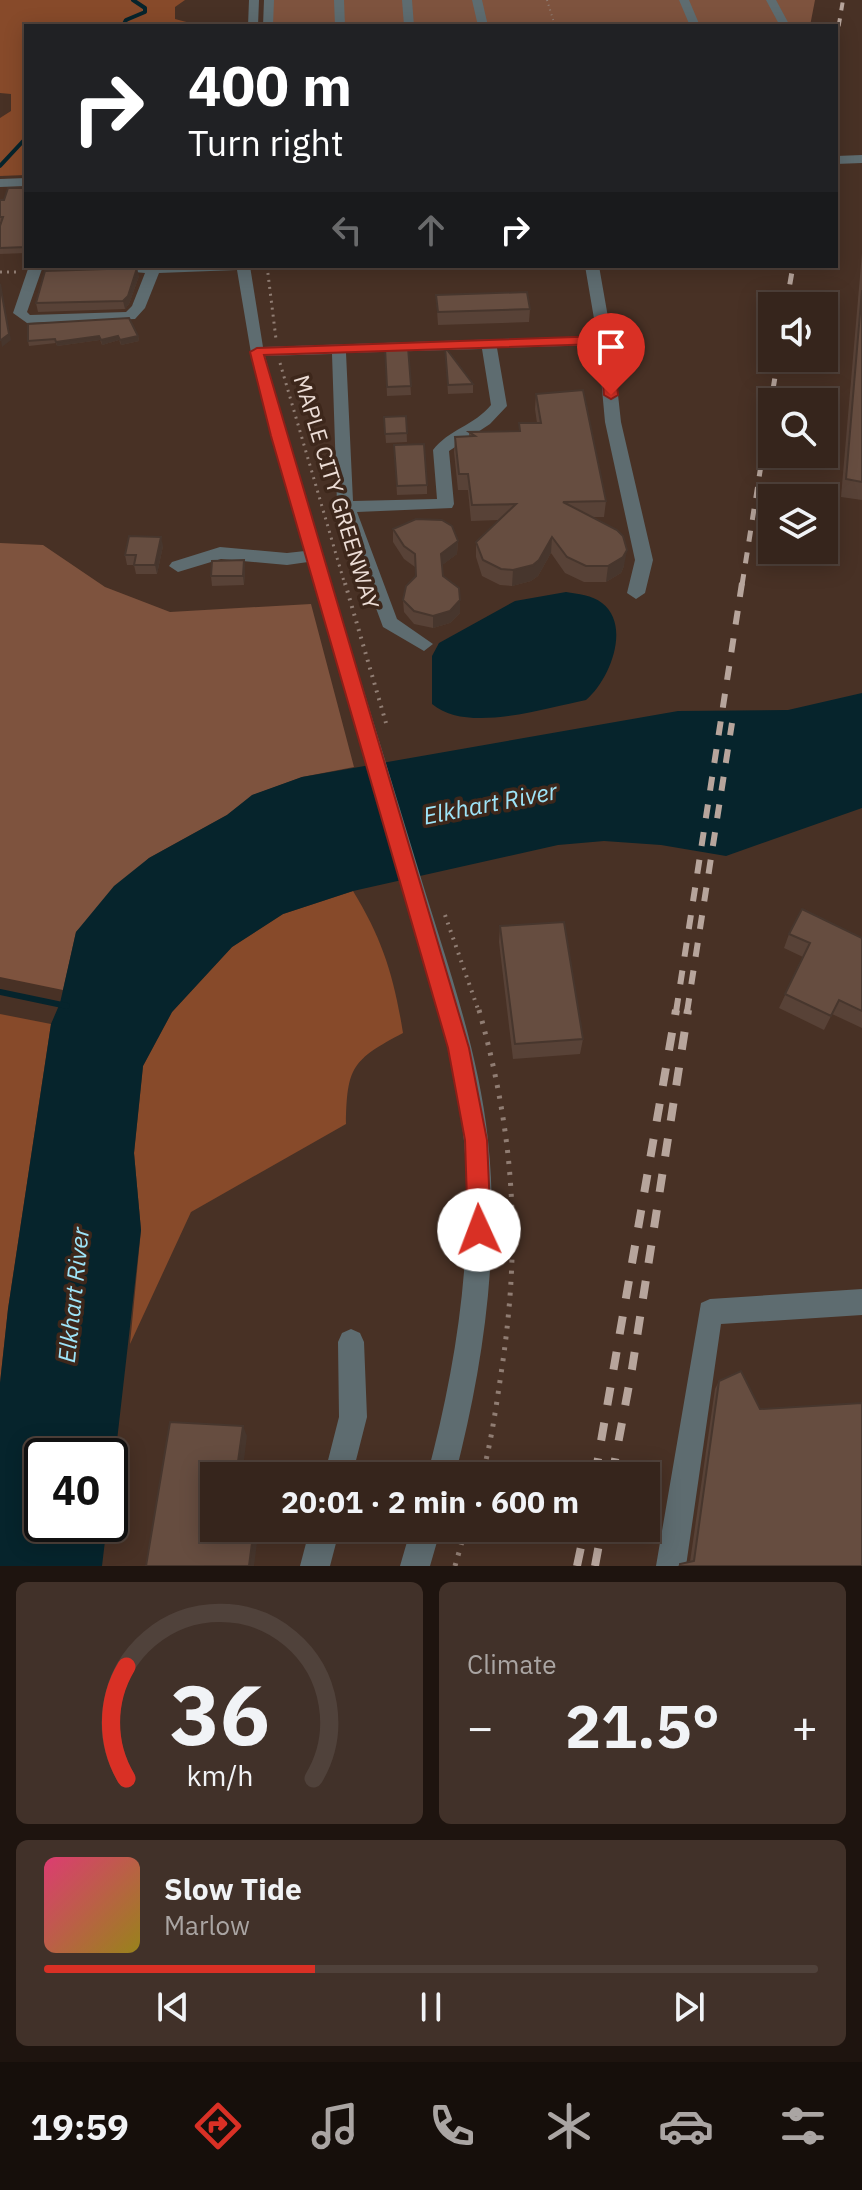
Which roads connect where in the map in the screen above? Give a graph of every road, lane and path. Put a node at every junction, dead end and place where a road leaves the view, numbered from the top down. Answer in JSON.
{"nodes":[{"id":1,"x":254,"y":0,"type":"edge"},
{"id":2,"x":269,"y":0,"type":"edge"},
{"id":3,"x":339,"y":0,"type":"edge"},
{"id":4,"x":407,"y":0,"type":"edge"},
{"id":5,"x":477,"y":0,"type":"edge"},
{"id":6,"x":547,"y":0,"type":"edge"},
{"id":7,"x":684,"y":0,"type":"edge"},
{"id":8,"x":771,"y":0,"type":"edge"},
{"id":9,"x":253,"y":24,"type":"edge"},
{"id":10,"x":268,"y":24,"type":"edge"},
{"id":11,"x":340,"y":24,"type":"edge"},
{"id":12,"x":409,"y":24,"type":"edge"},
{"id":13,"x":483,"y":24,"type":"edge"},
{"id":14,"x":554,"y":24,"type":"edge"},
{"id":15,"x":694,"y":24,"type":"edge"},
{"id":16,"x":784,"y":24,"type":"edge"},
{"id":17,"x":862,"y":159,"type":"edge"},
{"id":18,"x":838,"y":160,"type":"edge"},
{"id":19,"x":24,"y":182,"type":"edge"},
{"id":20,"x":2,"y":183,"type":"edge"},
{"id":21,"x":183,"y":268,"type":"edge"},
{"id":22,"x":243,"y":268,"type":"edge"},
{"id":23,"x":267,"y":268,"type":"edge"},
{"id":24,"x":592,"y":268,"type":"edge"},
{"id":25,"x":153,"y":269,"type":"junction"},
{"id":26,"x":40,"y":270,"type":"edge"},
{"id":27,"x":123,"y":270,"type":"edge"},
{"id":28,"x":605,"y":340,"type":"junction"},
{"id":29,"x":489,"y":344,"type":"junction"},
{"id":30,"x":339,"y":349,"type":"junction"},
{"id":31,"x":278,"y":351,"type":"junction"},
{"id":32,"x":257,"y":352,"type":"junction"},
{"id":33,"x":347,"y":507,"type":"junction"},
{"id":34,"x":314,"y":556,"type":"junction"},
{"id":35,"x":178,"y":566,"type":"dead end"},
{"id":36,"x":636,"y":593,"type":"dead end"},
{"id":37,"x":424,"y":644,"type":"dead end"},
{"id":38,"x":376,"y":728,"type":"junction"},
{"id":39,"x":862,"y":1302,"type":"edge"},
{"id":40,"x":351,"y":1342,"type":"dead end"},
{"id":41,"x":342,"y":1462,"type":"edge"},
{"id":42,"x":445,"y":1462,"type":"edge"},
{"id":43,"x":321,"y":1542,"type":"edge"},
{"id":44,"x":422,"y":1542,"type":"edge"},
{"id":45,"x":462,"y":1542,"type":"edge"},
{"id":46,"x":315,"y":1566,"type":"edge"},
{"id":47,"x":415,"y":1566,"type":"edge"},
{"id":48,"x":455,"y":1566,"type":"edge"},
{"id":49,"x":671,"y":1566,"type":"edge"}],
"edges":[{"from":1,"to":9,"type":"street"},
{"from":2,"to":10,"type":"street"},
{"from":3,"to":11,"type":"street"},
{"from":4,"to":12,"type":"street"},
{"from":5,"to":13,"type":"street"},
{"from":6,"to":14,"type":"path"},
{"from":7,"to":15,"type":"street"},
{"from":8,"to":16,"type":"street"},
{"from":17,"to":18,"type":"street"},
{"from":19,"to":20,"type":"street"},
{"from":21,"to":25,"type":"street"},
{"from":22,"to":32,"type":"street"},
{"from":23,"to":31,"type":"path","name":"MAPLE CITY GREENWAY"},
{"from":24,"to":28,"type":"street"},
{"from":25,"to":26,"type":"street"},
{"from":25,"to":27,"type":"street"},
{"from":28,"to":29,"type":"street"},
{"from":28,"to":36,"type":"street"},
{"from":29,"to":30,"type":"street"},
{"from":29,"to":33,"type":"street"},
{"from":30,"to":31,"type":"street"},
{"from":30,"to":33,"type":"street"},
{"from":31,"to":32,"type":"street"},
{"from":31,"to":38,"type":"path","name":"MAPLE CITY GREENWAY"},
{"from":32,"to":34,"type":"street"},
{"from":33,"to":37,"type":"street"},
{"from":34,"to":35,"type":"street"},
{"from":34,"to":38,"type":"street"},
{"from":38,"to":42,"type":"street"},
{"from":39,"to":49,"type":"street"},
{"from":40,"to":41,"type":"street"},
{"from":43,"to":46,"type":"street"},
{"from":44,"to":47,"type":"street"},
{"from":45,"to":48,"type":"path"}]}
